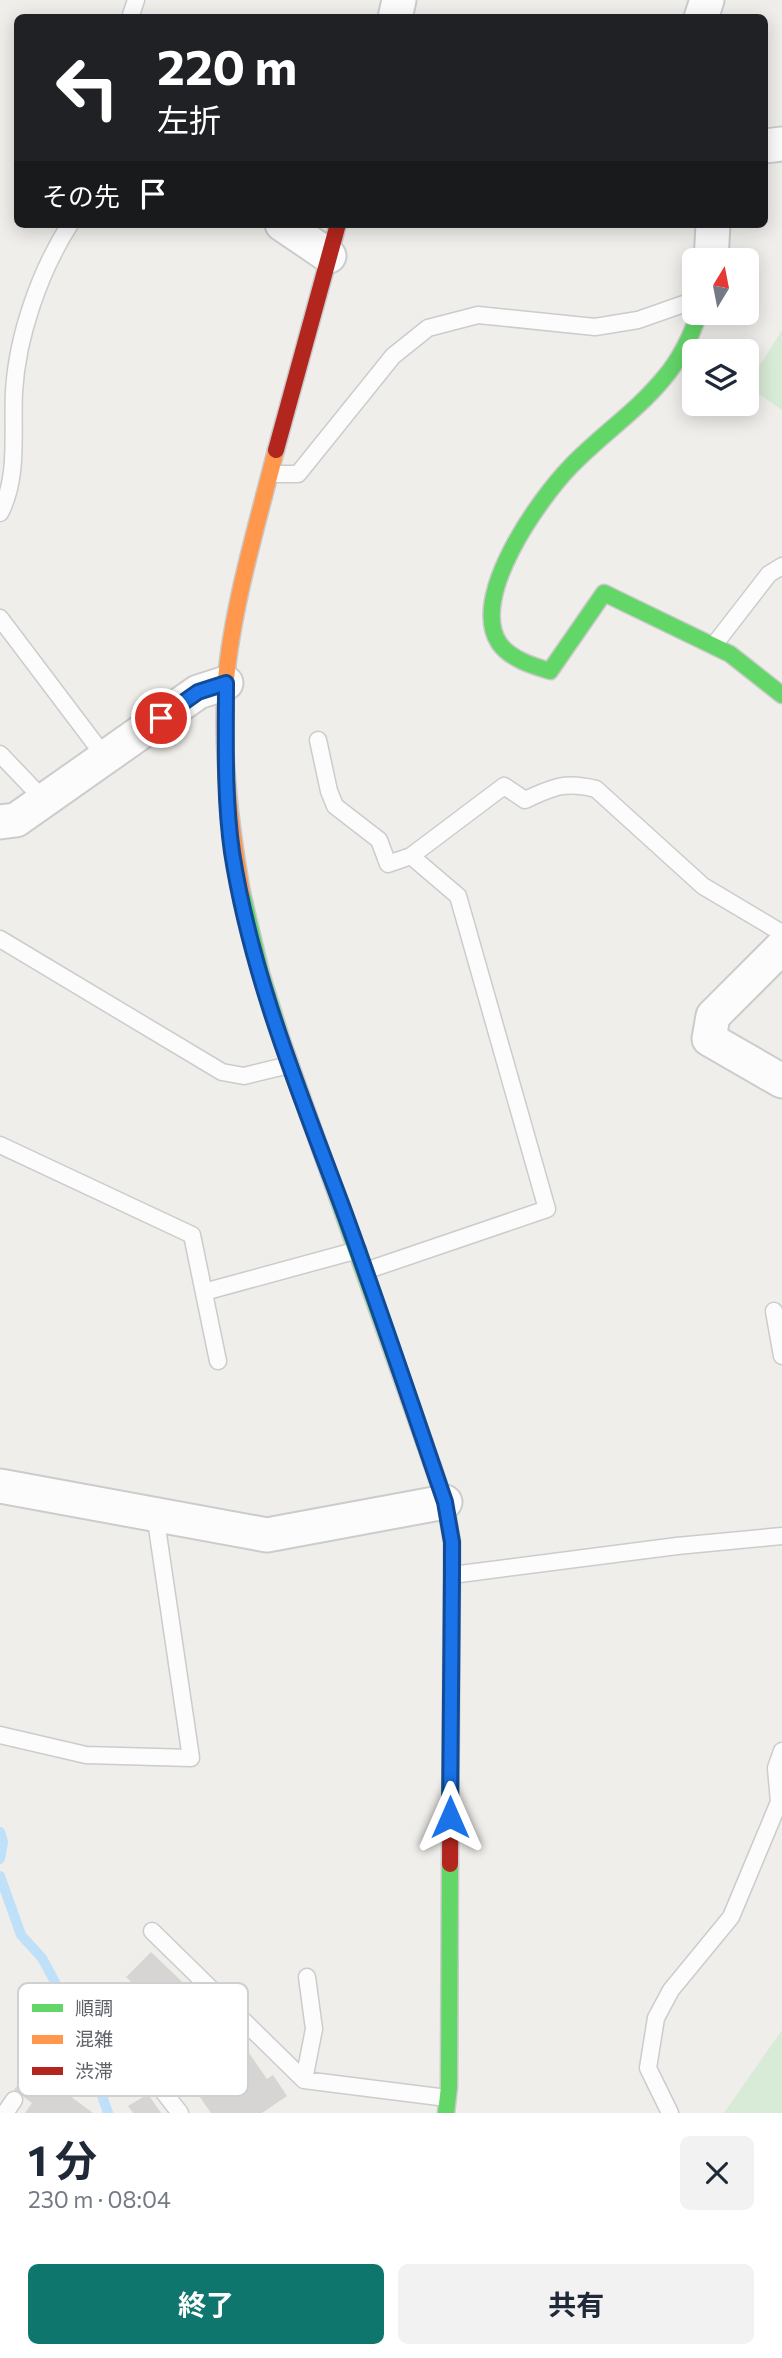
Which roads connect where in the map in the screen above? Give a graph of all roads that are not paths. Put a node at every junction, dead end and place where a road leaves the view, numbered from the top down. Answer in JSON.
{"nodes":[{"id":1,"x":67,"y":228,"type":"edge"},
{"id":2,"x":288,"y":228,"type":"edge"},
{"id":3,"x":337,"y":228,"type":"edge"},
{"id":4,"x":713,"y":228,"type":"edge"},
{"id":5,"x":712,"y":248,"type":"edge"},
{"id":6,"x":329,"y":256,"type":"junction"},
{"id":7,"x":682,"y":305,"type":"edge"},
{"id":8,"x":693,"y":326,"type":"edge"},
{"id":9,"x":268,"y":474,"type":"junction"},
{"id":10,"x":0,"y":513,"type":"edge"},
{"id":11,"x":782,"y":565,"type":"edge"},
{"id":12,"x":0,"y":618,"type":"edge"},
{"id":13,"x":714,"y":645,"type":"junction"},
{"id":14,"x":226,"y":683,"type":"junction"},
{"id":15,"x":782,"y":695,"type":"edge"},
{"id":16,"x":318,"y":740,"type":"dead end"},
{"id":17,"x":0,"y":754,"type":"edge"},
{"id":18,"x":105,"y":757,"type":"junction"},
{"id":19,"x":44,"y":800,"type":"junction"},
{"id":20,"x":0,"y":822,"type":"edge"},
{"id":21,"x":411,"y":856,"type":"junction"},
{"id":22,"x":782,"y":933,"type":"edge"},
{"id":23,"x":0,"y":939,"type":"edge"},
{"id":24,"x":782,"y":947,"type":"edge"},
{"id":25,"x":289,"y":1065,"type":"junction"},
{"id":26,"x":782,"y":1081,"type":"edge"},
{"id":27,"x":2,"y":1151,"type":"edge"},
{"id":28,"x":358,"y":1250,"type":"junction"},
{"id":29,"x":365,"y":1272,"type":"junction"},
{"id":30,"x":204,"y":1292,"type":"junction"},
{"id":31,"x":774,"y":1311,"type":"dead end"},
{"id":32,"x":782,"y":1356,"type":"edge"},
{"id":33,"x":218,"y":1361,"type":"dead end"},
{"id":34,"x":0,"y":1486,"type":"edge"},
{"id":35,"x":445,"y":1502,"type":"junction"},
{"id":36,"x":156,"y":1514,"type":"junction"},
{"id":37,"x":782,"y":1536,"type":"edge"},
{"id":38,"x":452,"y":1575,"type":"junction"},
{"id":39,"x":0,"y":1735,"type":"edge"},
{"id":40,"x":782,"y":1751,"type":"edge"},
{"id":41,"x":152,"y":1931,"type":"dead end"},
{"id":42,"x":307,"y":1977,"type":"dead end"},
{"id":43,"x":205,"y":1983,"type":"edge"},
{"id":44,"x":248,"y":2025,"type":"edge"},
{"id":45,"x":304,"y":2080,"type":"junction"},
{"id":46,"x":167,"y":2096,"type":"edge"},
{"id":47,"x":446,"y":2106,"type":"edge"},
{"id":48,"x":180,"y":2113,"type":"edge"},
{"id":49,"x":670,"y":2113,"type":"edge"}],
"edges":[{"from":1,"to":10,"type":"lane"},
{"from":2,"to":6,"type":"street"},
{"from":3,"to":6,"type":"street"},
{"from":4,"to":5,"type":"street"},
{"from":6,"to":9,"type":"street"},
{"from":7,"to":9,"type":"lane"},
{"from":8,"to":13,"type":"street"},
{"from":9,"to":14,"type":"street"},
{"from":11,"to":13,"type":"lane"},
{"from":12,"to":18,"type":"lane"},
{"from":13,"to":15,"type":"street"},
{"from":14,"to":18,"type":"street"},
{"from":14,"to":25,"type":"street"},
{"from":16,"to":21,"type":"lane"},
{"from":17,"to":19,"type":"lane"},
{"from":18,"to":19,"type":"street"},
{"from":19,"to":20,"type":"street"},
{"from":21,"to":22,"type":"lane"},
{"from":21,"to":29,"type":"lane"},
{"from":23,"to":25,"type":"lane"},
{"from":24,"to":26,"type":"street"},
{"from":25,"to":28,"type":"street"},
{"from":27,"to":30,"type":"lane"},
{"from":28,"to":29,"type":"street"},
{"from":28,"to":30,"type":"lane"},
{"from":29,"to":35,"type":"street"},
{"from":30,"to":33,"type":"lane"},
{"from":31,"to":32,"type":"lane"},
{"from":34,"to":36,"type":"street"},
{"from":35,"to":36,"type":"street"},
{"from":35,"to":38,"type":"street"},
{"from":36,"to":39,"type":"lane"},
{"from":37,"to":38,"type":"lane"},
{"from":38,"to":47,"type":"street"},
{"from":40,"to":49,"type":"lane"},
{"from":41,"to":43,"type":"lane"},
{"from":42,"to":45,"type":"lane"},
{"from":44,"to":45,"type":"lane"},
{"from":45,"to":47,"type":"lane"},
{"from":46,"to":48,"type":"lane"}]}
